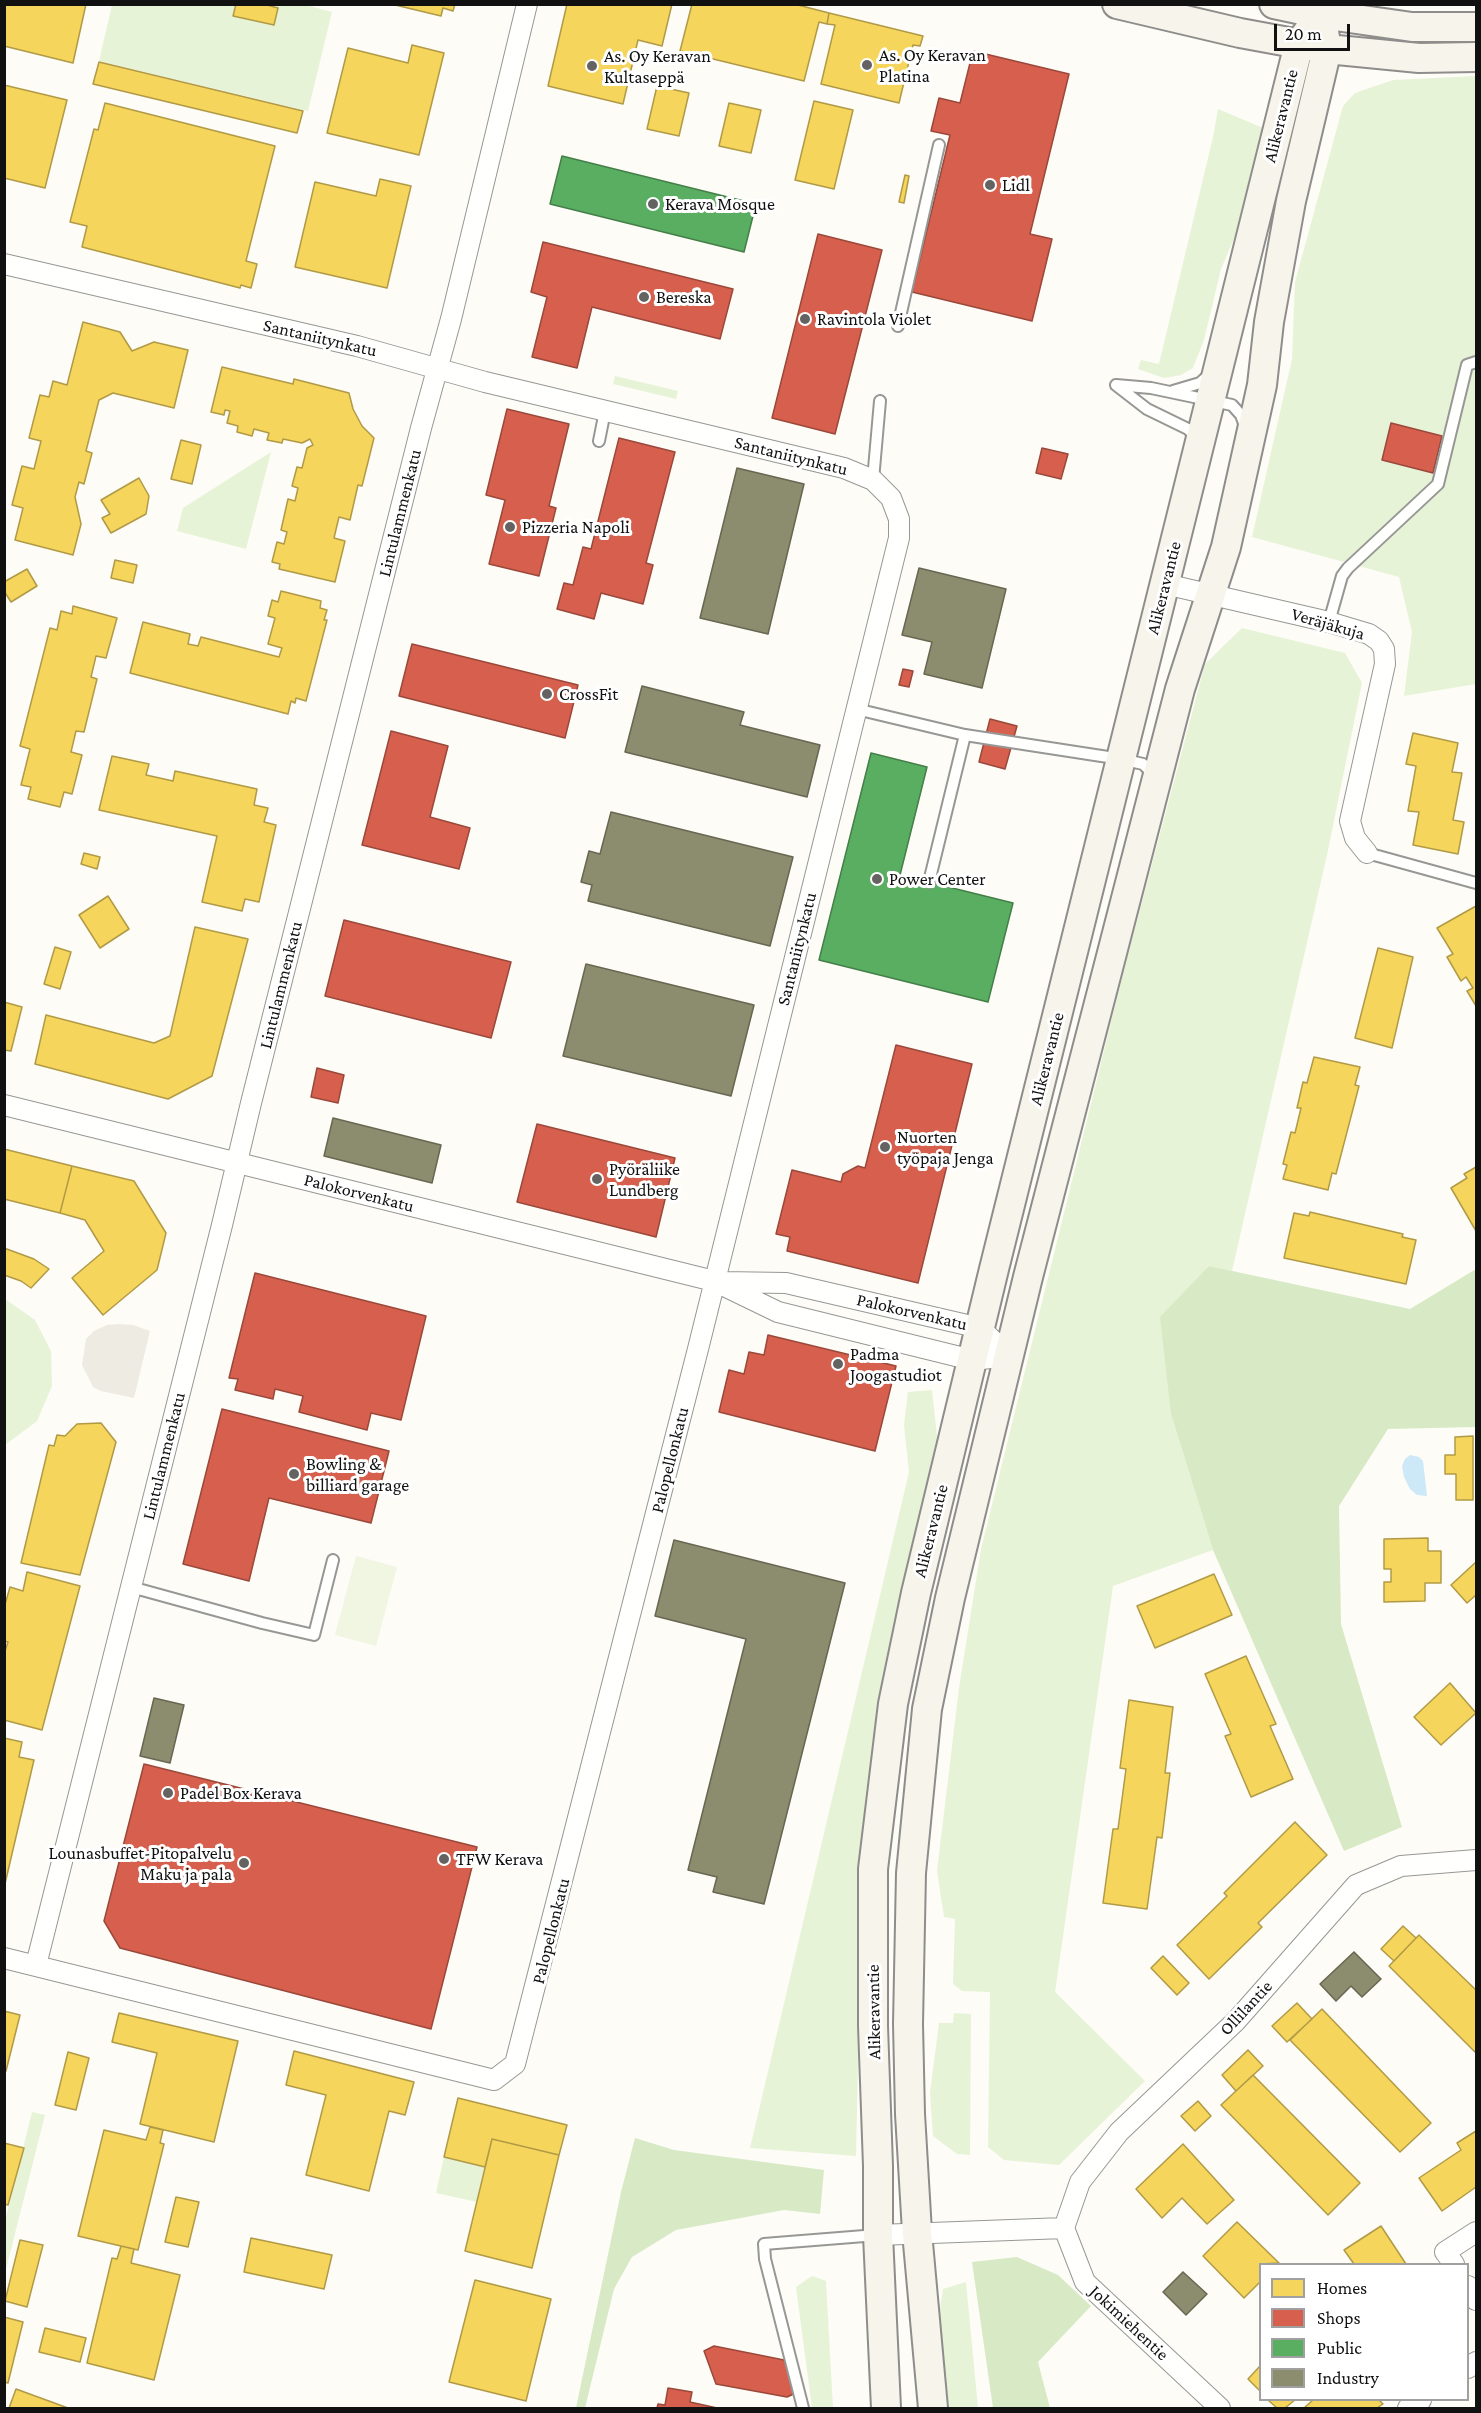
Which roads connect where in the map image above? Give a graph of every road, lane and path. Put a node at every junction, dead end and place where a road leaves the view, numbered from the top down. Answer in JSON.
{"nodes":[{"id":1,"x":527,"y":4,"type":"edge"},
{"id":2,"x":1117,"y":4,"type":"edge"},
{"id":3,"x":1274,"y":4,"type":"edge"},
{"id":4,"x":1321,"y":14,"type":"junction"},
{"id":5,"x":1465,"y":28,"type":"edge"},
{"id":6,"x":1299,"y":44,"type":"junction"},
{"id":7,"x":1328,"y":49,"type":"junction"},
{"id":8,"x":1464,"y":57,"type":"edge"},
{"id":9,"x":939,"y":145,"type":"dead end"},
{"id":10,"x":4,"y":264,"type":"edge"},
{"id":11,"x":898,"y":326,"type":"dead end"},
{"id":12,"x":1476,"y":362,"type":"edge"},
{"id":13,"x":1219,"y":366,"type":"junction"},
{"id":14,"x":437,"y":368,"type":"junction"},
{"id":15,"x":1170,"y":392,"type":"junction"},
{"id":16,"x":1211,"y":399,"type":"junction"},
{"id":17,"x":880,"y":401,"type":"dead end"},
{"id":18,"x":605,"y":411,"type":"junction"},
{"id":19,"x":1250,"y":438,"type":"junction"},
{"id":20,"x":599,"y":441,"type":"dead end"},
{"id":21,"x":1200,"y":441,"type":"junction"},
{"id":22,"x":873,"y":480,"type":"junction"},
{"id":23,"x":1165,"y":584,"type":"junction"},
{"id":24,"x":1212,"y":596,"type":"junction"},
{"id":25,"x":1329,"y":622,"type":"junction"},
{"id":26,"x":856,"y":709,"type":"junction"},
{"id":27,"x":965,"y":735,"type":"junction"},
{"id":28,"x":1121,"y":759,"type":"junction"},
{"id":29,"x":1155,"y":791,"type":"junction"},
{"id":30,"x":1366,"y":853,"type":"joint"},
{"id":31,"x":929,"y":882,"type":"dead end"},
{"id":32,"x":1476,"y":883,"type":"edge"},
{"id":33,"x":4,"y":1105,"type":"edge"},
{"id":34,"x":237,"y":1163,"type":"junction"},
{"id":35,"x":714,"y":1281,"type":"junction"},
{"id":36,"x":980,"y":1328,"type":"junction"},
{"id":37,"x":1009,"y":1356,"type":"junction"},
{"id":38,"x":972,"y":1360,"type":"junction"},
{"id":39,"x":333,"y":1560,"type":"dead end"},
{"id":40,"x":131,"y":1587,"type":"junction"},
{"id":41,"x":1476,"y":1860,"type":"edge"},
{"id":42,"x":4,"y":1958,"type":"edge"},
{"id":43,"x":36,"y":1965,"type":"junction"},
{"id":44,"x":1064,"y":2228,"type":"junction"},
{"id":45,"x":917,"y":2232,"type":"junction"},
{"id":46,"x":1476,"y":2232,"type":"edge"},
{"id":47,"x":878,"y":2235,"type":"junction"},
{"id":48,"x":1453,"y":2263,"type":"edge"},
{"id":49,"x":803,"y":2409,"type":"edge"},
{"id":50,"x":886,"y":2409,"type":"edge"},
{"id":51,"x":933,"y":2409,"type":"edge"},
{"id":52,"x":1220,"y":2409,"type":"edge"}],
"edges":[{"from":1,"to":14,"type":"street","name":"Lintulammenkatu"},
{"from":2,"to":6,"type":"main road"},
{"from":3,"to":4,"type":"main road"},
{"from":4,"to":5,"type":"main road"},
{"from":4,"to":6,"type":"main road","name":"Alikeravantie"},
{"from":4,"to":7,"type":"main road","name":"Alikeravantie"},
{"from":6,"to":7,"type":"main road"},
{"from":6,"to":13,"type":"main road","name":"Alikeravantie"},
{"from":7,"to":8,"type":"main road"},
{"from":7,"to":19,"type":"main road","name":"Alikeravantie"},
{"from":9,"to":11,"type":"lane"},
{"from":10,"to":14,"type":"street","name":"Santaniitynkatu"},
{"from":12,"to":25,"type":"lane"},
{"from":13,"to":15,"type":"lane"},
{"from":13,"to":16,"type":"main road","name":"Alikeravantie"},
{"from":14,"to":18,"type":"street","name":"Santaniitynkatu"},
{"from":14,"to":34,"type":"street","name":"Lintulammenkatu"},
{"from":15,"to":16,"type":"lane"},
{"from":15,"to":21,"type":"lane"},
{"from":16,"to":19,"type":"lane"},
{"from":16,"to":21,"type":"main road","name":"Alikeravantie"},
{"from":17,"to":22,"type":"lane"},
{"from":18,"to":20,"type":"lane"},
{"from":18,"to":22,"type":"street","name":"Santaniitynkatu"},
{"from":19,"to":24,"type":"main road","name":"Alikeravantie"},
{"from":21,"to":23,"type":"main road","name":"Alikeravantie"},
{"from":22,"to":26,"type":"street","name":"Santaniitynkatu"},
{"from":23,"to":24,"type":"street","name":"Veräjäkuja"},
{"from":23,"to":28,"type":"main road","name":"Alikeravantie"},
{"from":24,"to":25,"type":"street","name":"Veräjäkuja"},
{"from":24,"to":29,"type":"main road","name":"Alikeravantie"},
{"from":25,"to":30,"type":"street","name":"Veräjäkuja"},
{"from":26,"to":27,"type":"lane"},
{"from":26,"to":35,"type":"street","name":"Santaniitynkatu"},
{"from":27,"to":28,"type":"lane"},
{"from":27,"to":31,"type":"lane"},
{"from":28,"to":29,"type":"lane"},
{"from":28,"to":36,"type":"main road","name":"Alikeravantie"},
{"from":29,"to":37,"type":"main road","name":"Alikeravantie"},
{"from":30,"to":32,"type":"lane"},
{"from":33,"to":34,"type":"street","name":"Palokorvenkatu"},
{"from":34,"to":35,"type":"street","name":"Palokorvenkatu"},
{"from":34,"to":40,"type":"street","name":"Lintulammenkatu"},
{"from":35,"to":36,"type":"street","name":"Palokorvenkatu"},
{"from":35,"to":38,"type":"street","name":"Palokorvenkatu"},
{"from":35,"to":43,"type":"street","name":"Palopellonkatu"},
{"from":36,"to":37,"type":"street","name":"Palokorvenkatu"},
{"from":36,"to":38,"type":"main road","name":"Alikeravantie"},
{"from":37,"to":38,"type":"street","name":"Palokorvenkatu"},
{"from":37,"to":45,"type":"main road","name":"Alikeravantie"},
{"from":38,"to":47,"type":"main road","name":"Alikeravantie"},
{"from":39,"to":40,"type":"lane"},
{"from":40,"to":43,"type":"street","name":"Lintulammenkatu"},
{"from":41,"to":44,"type":"street","name":"Ollilantie"},
{"from":42,"to":43,"type":"street","name":"Palopellonkatu"},
{"from":44,"to":45,"type":"street"},
{"from":44,"to":52,"type":"street","name":"Jokimiehentie"},
{"from":45,"to":47,"type":"street"},
{"from":45,"to":51,"type":"main road","name":"Alikeravantie"},
{"from":46,"to":48,"type":"street"},
{"from":47,"to":49,"type":"lane"},
{"from":47,"to":50,"type":"main road","name":"Alikeravantie"}]}
